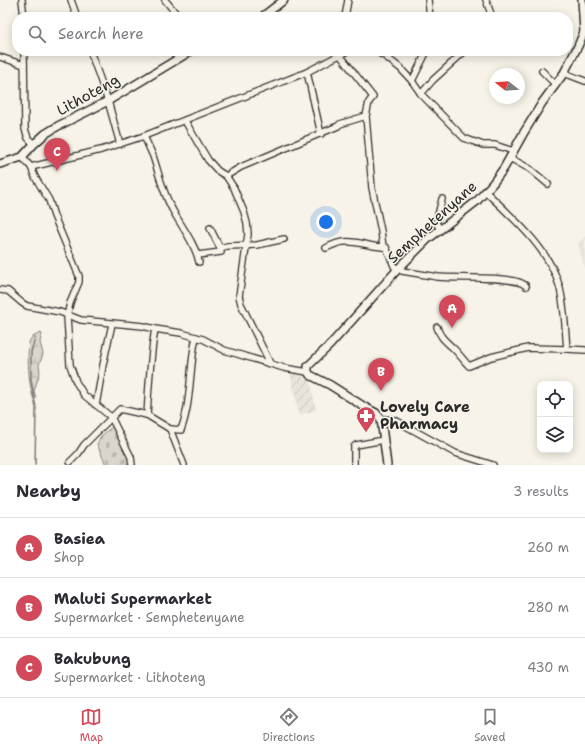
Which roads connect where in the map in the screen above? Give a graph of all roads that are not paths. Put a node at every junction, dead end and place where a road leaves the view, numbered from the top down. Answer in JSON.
{"nodes":[{"id":1,"x":22,"y":0,"type":"edge"},
{"id":2,"x":71,"y":0,"type":"edge"},
{"id":3,"x":165,"y":0,"type":"edge"},
{"id":4,"x":284,"y":0,"type":"edge"},
{"id":5,"x":348,"y":0,"type":"edge"},
{"id":6,"x":428,"y":0,"type":"edge"},
{"id":7,"x":486,"y":0,"type":"edge"},
{"id":8,"x":582,"y":0,"type":"edge"},
{"id":9,"x":23,"y":12,"type":"edge"},
{"id":10,"x":75,"y":12,"type":"edge"},
{"id":11,"x":175,"y":12,"type":"edge"},
{"id":12,"x":268,"y":12,"type":"edge"},
{"id":13,"x":346,"y":12,"type":"edge"},
{"id":14,"x":429,"y":12,"type":"edge"},
{"id":15,"x":490,"y":12,"type":"edge"},
{"id":16,"x":584,"y":30,"type":"edge"},
{"id":17,"x":24,"y":56,"type":"edge"},
{"id":18,"x":92,"y":56,"type":"edge"},
{"id":19,"x":183,"y":56,"type":"edge"},
{"id":20,"x":338,"y":56,"type":"edge"},
{"id":21,"x":341,"y":56,"type":"edge"},
{"id":22,"x":384,"y":56,"type":"edge"},
{"id":23,"x":424,"y":56,"type":"edge"},
{"id":24,"x":459,"y":56,"type":"edge"},
{"id":25,"x":573,"y":56,"type":"edge"},
{"id":26,"x":573,"y":56,"type":"edge"},
{"id":27,"x":0,"y":57,"type":"edge"},
{"id":28,"x":24,"y":65,"type":"junction"},
{"id":29,"x":542,"y":70,"type":"dead end"},
{"id":30,"x":307,"y":72,"type":"junction"},
{"id":31,"x":564,"y":72,"type":"junction"},
{"id":32,"x":412,"y":81,"type":"junction"},
{"id":33,"x":585,"y":82,"type":"edge"},
{"id":34,"x":556,"y":85,"type":"junction"},
{"id":35,"x":421,"y":94,"type":"junction"},
{"id":36,"x":108,"y":101,"type":"junction"},
{"id":37,"x":366,"y":116,"type":"junction"},
{"id":38,"x":185,"y":121,"type":"junction"},
{"id":39,"x":321,"y":134,"type":"junction"},
{"id":40,"x":144,"y":136,"type":"junction"},
{"id":41,"x":34,"y":144,"type":"junction"},
{"id":42,"x":120,"y":144,"type":"junction"},
{"id":43,"x":511,"y":154,"type":"junction"},
{"id":44,"x":22,"y":157,"type":"junction"},
{"id":45,"x":0,"y":164,"type":"edge"},
{"id":46,"x":31,"y":167,"type":"junction"},
{"id":47,"x":226,"y":176,"type":"junction"},
{"id":48,"x":548,"y":184,"type":"dead end"},
{"id":49,"x":486,"y":192,"type":"junction"},
{"id":50,"x":442,"y":199,"type":"dead end"},
{"id":51,"x":210,"y":228,"type":"dead end"},
{"id":52,"x":440,"y":229,"type":"junction"},
{"id":53,"x":284,"y":239,"type":"dead end"},
{"id":54,"x":246,"y":245,"type":"junction"},
{"id":55,"x":383,"y":247,"type":"junction"},
{"id":56,"x":220,"y":248,"type":"junction"},
{"id":57,"x":326,"y":248,"type":"dead end"},
{"id":58,"x":198,"y":255,"type":"junction"},
{"id":59,"x":199,"y":262,"type":"dead end"},
{"id":60,"x":398,"y":269,"type":"junction"},
{"id":61,"x":526,"y":286,"type":"dead end"},
{"id":62,"x":0,"y":290,"type":"edge"},
{"id":63,"x":67,"y":316,"type":"junction"},
{"id":64,"x":112,"y":324,"type":"junction"},
{"id":65,"x":437,"y":327,"type":"dead end"},
{"id":66,"x":155,"y":329,"type":"junction"},
{"id":67,"x":196,"y":337,"type":"junction"},
{"id":68,"x":567,"y":349,"type":"junction"},
{"id":69,"x":585,"y":350,"type":"edge"},
{"id":70,"x":270,"y":363,"type":"junction"},
{"id":71,"x":308,"y":372,"type":"junction"},
{"id":72,"x":96,"y":405,"type":"junction"},
{"id":73,"x":147,"y":415,"type":"junction"},
{"id":74,"x":111,"y":417,"type":"junction"},
{"id":75,"x":381,"y":419,"type":"junction"},
{"id":76,"x":170,"y":429,"type":"junction"},
{"id":77,"x":384,"y":440,"type":"junction"},
{"id":78,"x":70,"y":462,"type":"dead end"},
{"id":79,"x":132,"y":465,"type":"edge"},
{"id":80,"x":184,"y":465,"type":"edge"},
{"id":81,"x":354,"y":465,"type":"edge"},
{"id":82,"x":387,"y":465,"type":"edge"},
{"id":83,"x":493,"y":465,"type":"edge"}],
"edges":[{"from":1,"to":9,"type":"street"},
{"from":2,"to":10,"type":"street"},
{"from":3,"to":11,"type":"street"},
{"from":4,"to":12,"type":"main road"},
{"from":5,"to":13,"type":"street"},
{"from":6,"to":14,"type":"street"},
{"from":7,"to":15,"type":"street"},
{"from":8,"to":16,"type":"main road","name":"Semphetenyane"},
{"from":16,"to":25,"type":"main road","name":"Semphetenyane"},
{"from":17,"to":28,"type":"street"},
{"from":18,"to":36,"type":"street"},
{"from":19,"to":36,"type":"main road","name":"Lithoteng"},
{"from":20,"to":30,"type":"street"},
{"from":21,"to":37,"type":"street"},
{"from":22,"to":32,"type":"street"},
{"from":23,"to":32,"type":"street"},
{"from":24,"to":35,"type":"street"},
{"from":26,"to":31,"type":"main road","name":"Semphetenyane"},
{"from":27,"to":28,"type":"street"},
{"from":28,"to":41,"type":"street"},
{"from":29,"to":34,"type":"street"},
{"from":30,"to":38,"type":"street"},
{"from":30,"to":39,"type":"street"},
{"from":31,"to":33,"type":"street"},
{"from":31,"to":34,"type":"main road","name":"Semphetenyane"},
{"from":32,"to":35,"type":"street"},
{"from":34,"to":43,"type":"main road","name":"Semphetenyane"},
{"from":35,"to":43,"type":"street"},
{"from":36,"to":41,"type":"main road","name":"Lithoteng"},
{"from":36,"to":42,"type":"street"},
{"from":37,"to":39,"type":"street"},
{"from":37,"to":55,"type":"street"},
{"from":38,"to":40,"type":"street"},
{"from":38,"to":47,"type":"street"},
{"from":39,"to":47,"type":"street"},
{"from":40,"to":42,"type":"street"},
{"from":40,"to":58,"type":"street"},
{"from":41,"to":44,"type":"main road","name":"Lithoteng"},
{"from":42,"to":46,"type":"street"},
{"from":43,"to":48,"type":"street"},
{"from":43,"to":49,"type":"main road","name":"Semphetenyane"},
{"from":44,"to":45,"type":"main road","name":"Lithoteng"},
{"from":44,"to":46,"type":"street"},
{"from":46,"to":63,"type":"street"},
{"from":47,"to":54,"type":"street"},
{"from":49,"to":52,"type":"main road","name":"Semphetenyane"},
{"from":49,"to":68,"type":"street"},
{"from":50,"to":52,"type":"street"},
{"from":51,"to":56,"type":"street"},
{"from":52,"to":60,"type":"main road","name":"Semphetenyane"},
{"from":53,"to":54,"type":"street"},
{"from":54,"to":56,"type":"street"},
{"from":54,"to":70,"type":"street"},
{"from":55,"to":57,"type":"street"},
{"from":55,"to":60,"type":"street"},
{"from":56,"to":58,"type":"street"},
{"from":58,"to":59,"type":"street"},
{"from":60,"to":61,"type":"street"},
{"from":60,"to":71,"type":"main road","name":"Semphetenyane"},
{"from":62,"to":63,"type":"street"},
{"from":63,"to":64,"type":"street"},
{"from":63,"to":72,"type":"street"},
{"from":64,"to":66,"type":"street"},
{"from":64,"to":72,"type":"street"},
{"from":65,"to":68,"type":"street"},
{"from":66,"to":67,"type":"street"},
{"from":66,"to":73,"type":"street"},
{"from":67,"to":70,"type":"street"},
{"from":67,"to":76,"type":"street"},
{"from":68,"to":69,"type":"street"},
{"from":70,"to":71,"type":"street"},
{"from":71,"to":75,"type":"main road"},
{"from":72,"to":74,"type":"street"},
{"from":73,"to":74,"type":"street"},
{"from":73,"to":76,"type":"street"},
{"from":74,"to":78,"type":"street"},
{"from":74,"to":79,"type":"street"},
{"from":75,"to":77,"type":"main road"},
{"from":75,"to":83,"type":"street"},
{"from":76,"to":80,"type":"street"},
{"from":77,"to":81,"type":"street"},
{"from":77,"to":82,"type":"main road"}]}
